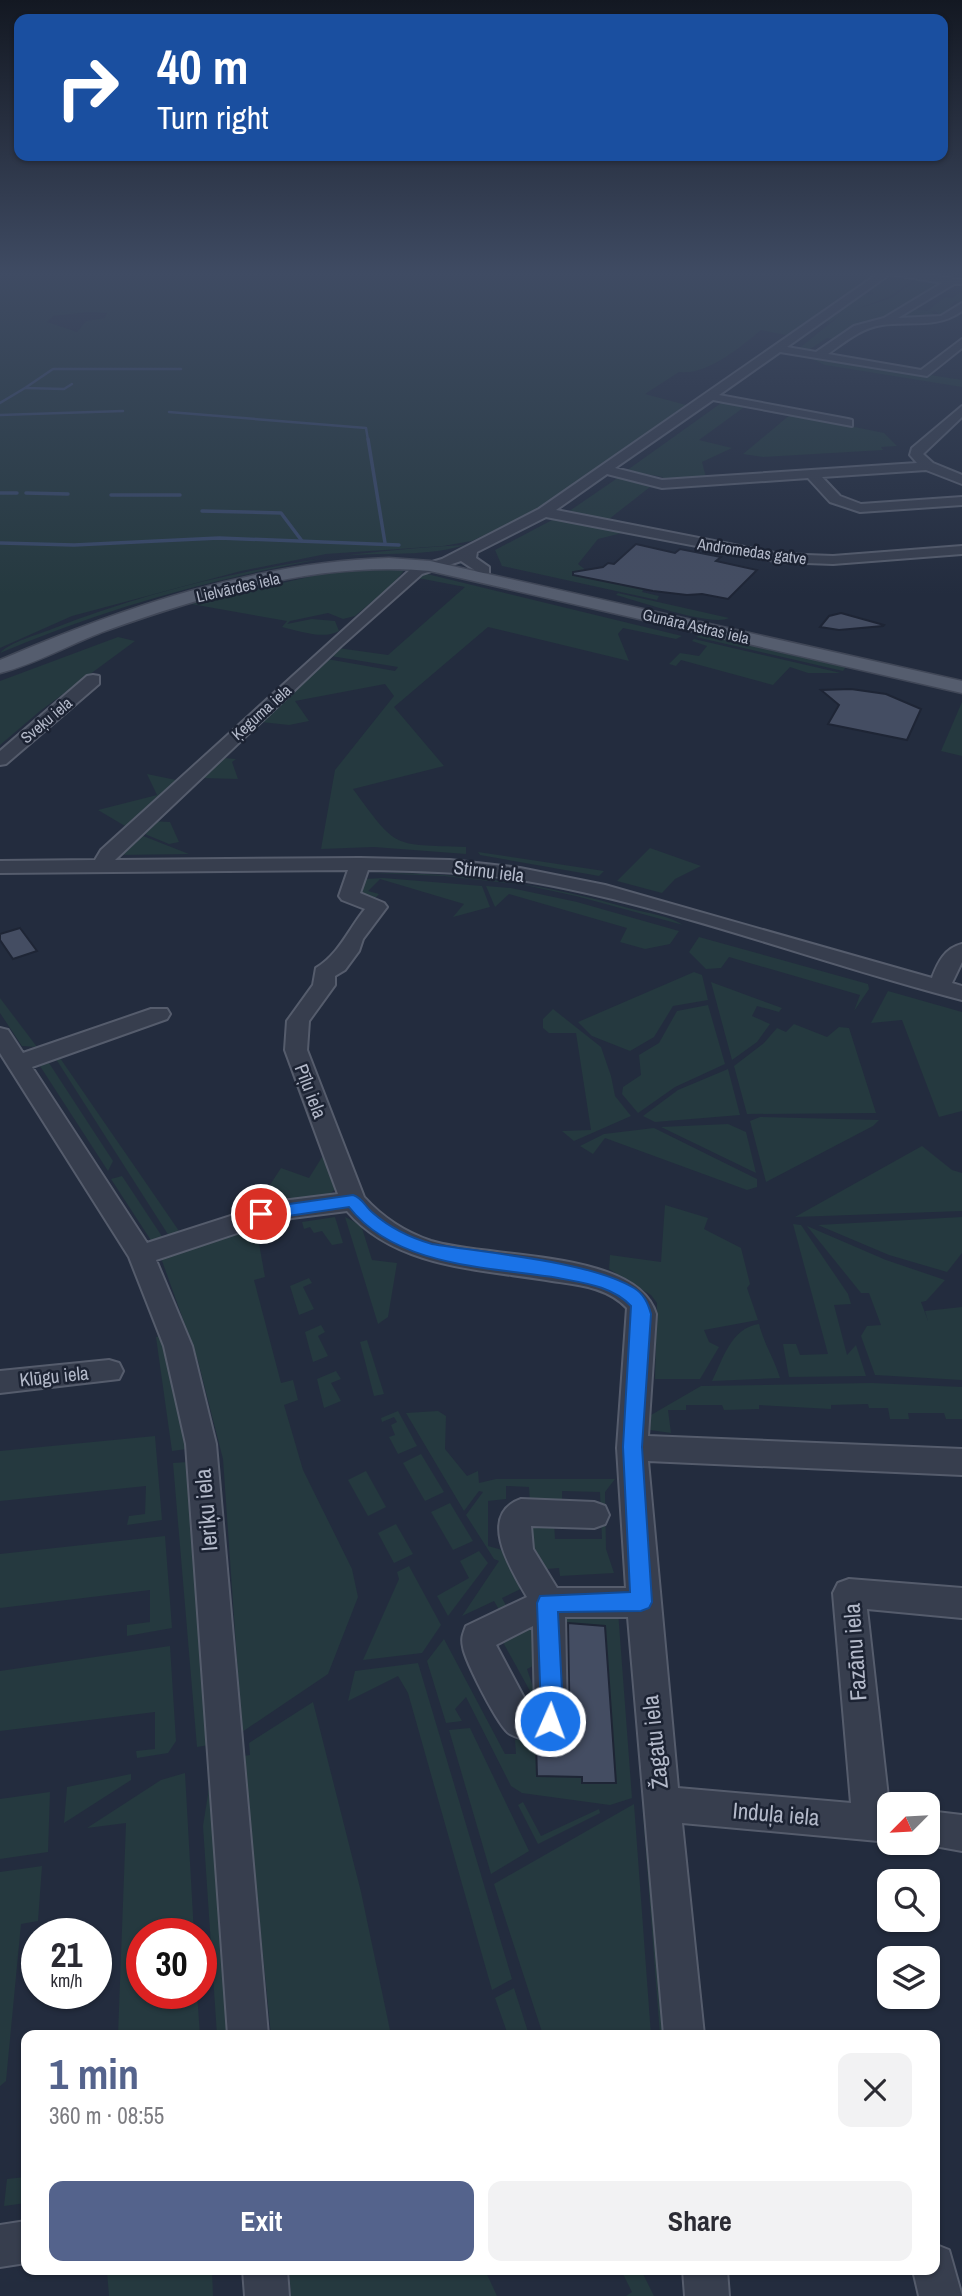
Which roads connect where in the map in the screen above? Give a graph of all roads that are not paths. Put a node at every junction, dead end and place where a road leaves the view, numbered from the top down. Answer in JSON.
{"nodes":[{"id":1,"x":735,"y":380,"type":"edge"},
{"id":2,"x":718,"y":399,"type":"dead end"},
{"id":3,"x":962,"y":410,"type":"edge"},
{"id":4,"x":848,"y":423,"type":"dead end"},
{"id":5,"x":928,"y":466,"type":"junction"},
{"id":6,"x":907,"y":468,"type":"junction"},
{"id":7,"x":607,"y":470,"type":"junction"},
{"id":8,"x":812,"y":475,"type":"junction"},
{"id":9,"x":938,"y":479,"type":"dead end"},
{"id":10,"x":962,"y":480,"type":"edge"},
{"id":11,"x":962,"y":501,"type":"edge"},
{"id":12,"x":544,"y":512,"type":"junction"},
{"id":13,"x":962,"y":550,"type":"edge"},
{"id":14,"x":448,"y":555,"type":"junction"},
{"id":15,"x":530,"y":585,"type":"junction"},
{"id":16,"x":0,"y":658,"type":"edge"},
{"id":17,"x":0,"y":667,"type":"edge"},
{"id":18,"x":962,"y":679,"type":"edge"},
{"id":19,"x":93,"y":680,"type":"dead end"},
{"id":20,"x":962,"y":687,"type":"edge"},
{"id":21,"x":0,"y":760,"type":"edge"},
{"id":22,"x":360,"y":864,"type":"junction"},
{"id":23,"x":0,"y":867,"type":"edge"},
{"id":24,"x":102,"y":867,"type":"junction"},
{"id":25,"x":962,"y":950,"type":"edge"},
{"id":26,"x":940,"y":986,"type":"junction"},
{"id":27,"x":962,"y":993,"type":"edge"},
{"id":28,"x":159,"y":1014,"type":"dead end"},
{"id":29,"x":0,"y":1034,"type":"edge"},
{"id":30,"x":19,"y":1063,"type":"junction"},
{"id":31,"x":353,"y":1201,"type":"junction"},
{"id":32,"x":141,"y":1255,"type":"junction"},
{"id":33,"x":109,"y":1371,"type":"dead end"},
{"id":34,"x":0,"y":1382,"type":"edge"},
{"id":35,"x":632,"y":1447,"type":"junction"},
{"id":36,"x":962,"y":1462,"type":"edge"},
{"id":37,"x":594,"y":1515,"type":"dead end"},
{"id":38,"x":641,"y":1602,"type":"junction"},
{"id":39,"x":962,"y":1603,"type":"edge"},
{"id":40,"x":877,"y":1801,"type":"edge"},
{"id":41,"x":662,"y":1804,"type":"junction"},
{"id":42,"x":877,"y":1823,"type":"edge"},
{"id":43,"x":940,"y":1830,"type":"edge"},
{"id":44,"x":962,"y":1833,"type":"edge"},
{"id":45,"x":248,"y":2030,"type":"edge"},
{"id":46,"x":684,"y":2030,"type":"edge"},
{"id":47,"x":21,"y":2243,"type":"edge"},
{"id":48,"x":0,"y":2246,"type":"edge"},
{"id":49,"x":265,"y":2275,"type":"edge"},
{"id":50,"x":705,"y":2275,"type":"edge"},
{"id":51,"x":936,"y":2275,"type":"edge"},
{"id":52,"x":267,"y":2296,"type":"edge"},
{"id":53,"x":707,"y":2296,"type":"edge"},
{"id":54,"x":941,"y":2296,"type":"edge"}],
"edges":[{"from":1,"to":7,"type":"street","name":"Lielvārdes iela"},
{"from":2,"to":4,"type":"street"},
{"from":3,"to":5,"type":"street"},
{"from":5,"to":6,"type":"street"},
{"from":5,"to":10,"type":"street"},
{"from":6,"to":8,"type":"street"},
{"from":6,"to":9,"type":"street"},
{"from":7,"to":8,"type":"street"},
{"from":7,"to":12,"type":"street","name":"Lielvārdes iela"},
{"from":8,"to":11,"type":"street"},
{"from":12,"to":13,"type":"street","name":"Andromedas gatve"},
{"from":12,"to":14,"type":"street","name":"Lielvārdes iela"},
{"from":14,"to":15,"type":"main road","name":"Gunāra Astras iela"},
{"from":14,"to":15,"type":"main road","name":"Gunāra Astras iela"},
{"from":14,"to":16,"type":"main road","name":"Lielvārdes iela"},
{"from":14,"to":17,"type":"main road","name":"Lielvārdes iela"},
{"from":14,"to":24,"type":"street","name":"Ķeguma iela"},
{"from":15,"to":18,"type":"main road","name":"Gunāra Astras iela"},
{"from":15,"to":20,"type":"main road","name":"Gunāra Astras iela"},
{"from":19,"to":21,"type":"street","name":"Sveķu iela"},
{"from":22,"to":24,"type":"street","name":"Stirnu iela"},
{"from":22,"to":26,"type":"street","name":"Stirnu iela"},
{"from":22,"to":31,"type":"street","name":"Pīļu iela"},
{"from":23,"to":24,"type":"street","name":"Stirnu iela"},
{"from":25,"to":26,"type":"street"},
{"from":26,"to":27,"type":"street","name":"Stirnu iela"},
{"from":28,"to":30,"type":"street"},
{"from":29,"to":30,"type":"street","name":"Ieriķu iela"},
{"from":30,"to":32,"type":"street","name":"Ieriķu iela"},
{"from":31,"to":32,"type":"street"},
{"from":31,"to":35,"type":"street","name":"Žagatu iela"},
{"from":32,"to":45,"type":"street","name":"Ieriķu iela"},
{"from":33,"to":34,"type":"street","name":"Klūgu iela"},
{"from":35,"to":36,"type":"street"},
{"from":35,"to":38,"type":"street","name":"Žagatu iela"},
{"from":37,"to":38,"type":"street"},
{"from":38,"to":41,"type":"street","name":"Žagatu iela"},
{"from":39,"to":40,"type":"street","name":"Fazānu iela"},
{"from":41,"to":42,"type":"street","name":"Induļa iela"},
{"from":41,"to":46,"type":"street","name":"Žagatu iela"},
{"from":43,"to":44,"type":"street"},
{"from":47,"to":48,"type":"street"},
{"from":49,"to":52,"type":"street"},
{"from":50,"to":53,"type":"street"},
{"from":51,"to":54,"type":"street"}]}
